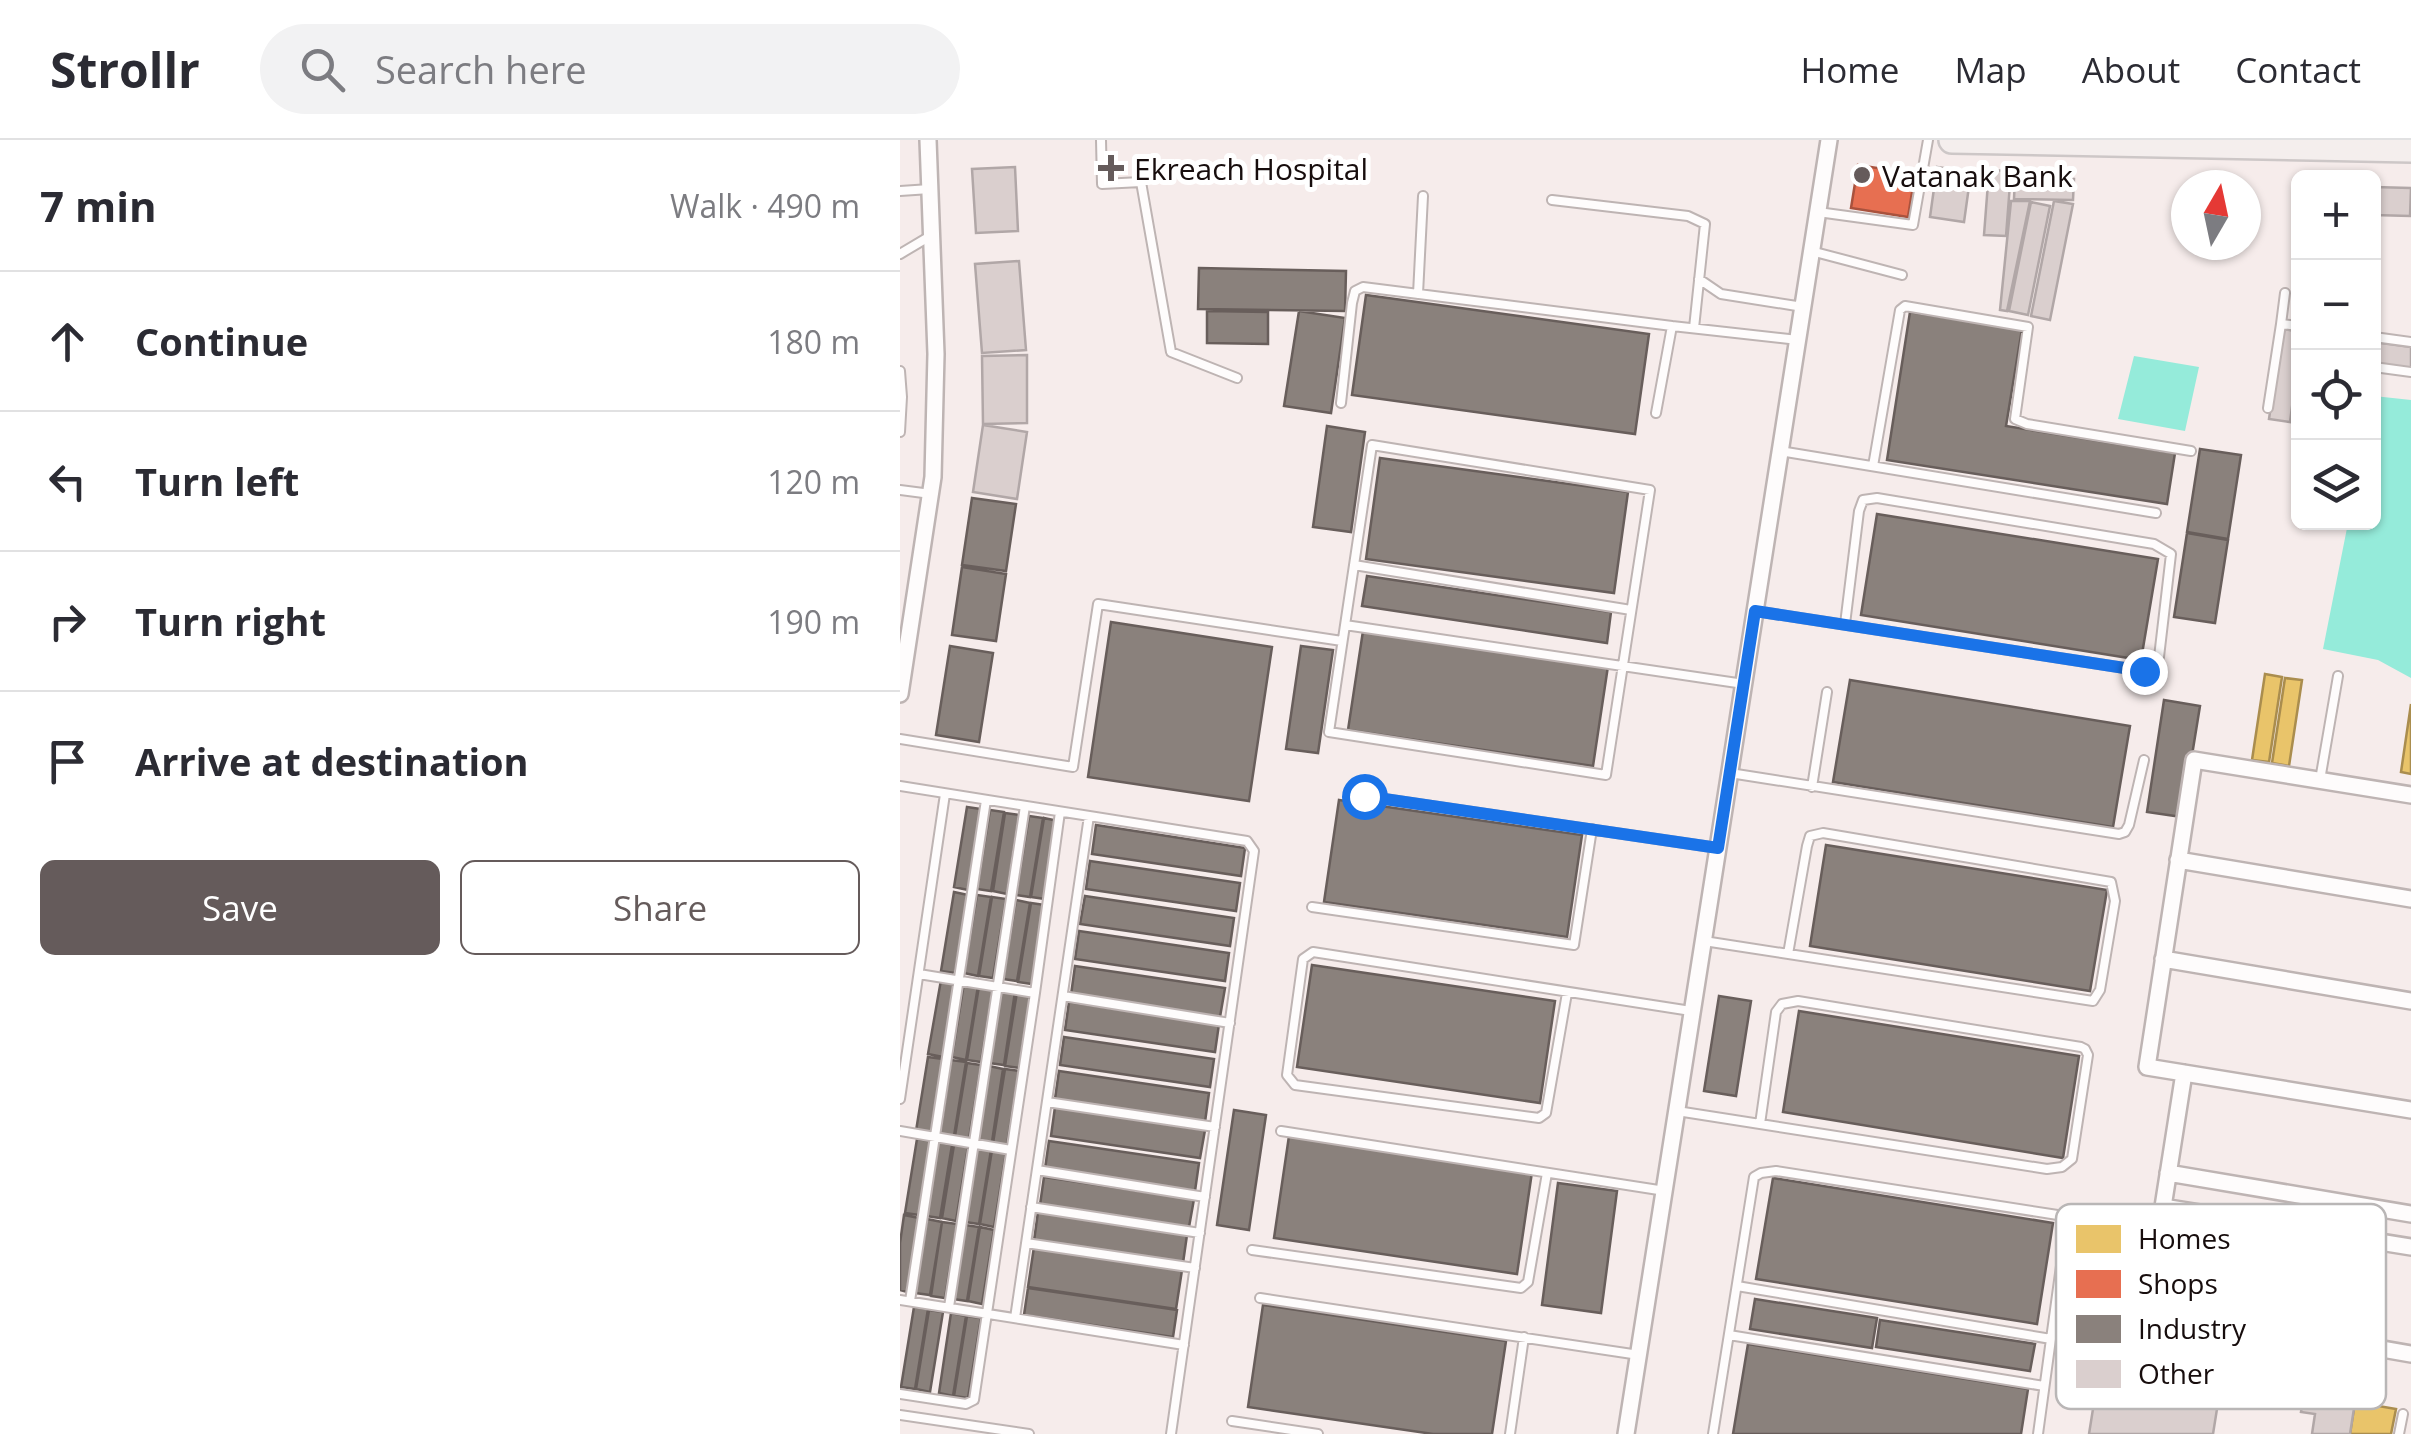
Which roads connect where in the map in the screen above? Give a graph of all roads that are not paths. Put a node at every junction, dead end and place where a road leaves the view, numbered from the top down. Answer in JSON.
{"nodes":[{"id":1,"x":928,"y":140,"type":"edge"},
{"id":2,"x":1100,"y":140,"type":"edge"},
{"id":3,"x":1829,"y":140,"type":"edge"},
{"id":4,"x":1928,"y":140,"type":"edge"},
{"id":5,"x":1952,"y":140,"type":"edge"},
{"id":6,"x":2184,"y":142,"type":"edge"},
{"id":7,"x":2411,"y":149,"type":"edge"},
{"id":8,"x":930,"y":189,"type":"junction"},
{"id":9,"x":900,"y":191,"type":"edge"},
{"id":10,"x":1424,"y":196,"type":"dead end"},
{"id":11,"x":1552,"y":200,"type":"dead end"},
{"id":12,"x":1818,"y":212,"type":"junction"},
{"id":13,"x":932,"y":235,"type":"junction"},
{"id":14,"x":1811,"y":252,"type":"junction"},
{"id":15,"x":900,"y":254,"type":"edge"},
{"id":16,"x":1902,"y":276,"type":"dead end"},
{"id":17,"x":1700,"y":278,"type":"junction"},
{"id":18,"x":2285,"y":293,"type":"dead end"},
{"id":19,"x":1418,"y":294,"type":"junction"},
{"id":20,"x":1803,"y":306,"type":"junction"},
{"id":21,"x":2281,"y":324,"type":"junction"},
{"id":22,"x":2291,"y":325,"type":"edge"},
{"id":23,"x":1672,"y":326,"type":"junction"},
{"id":24,"x":1694,"y":328,"type":"junction"},
{"id":25,"x":2381,"y":338,"type":"edge"},
{"id":26,"x":1798,"y":340,"type":"junction"},
{"id":27,"x":2411,"y":342,"type":"edge"},
{"id":28,"x":2381,"y":368,"type":"edge"},
{"id":29,"x":900,"y":371,"type":"edge"},
{"id":30,"x":2411,"y":372,"type":"edge"},
{"id":31,"x":1237,"y":378,"type":"dead end"},
{"id":32,"x":1341,"y":404,"type":"dead end"},
{"id":33,"x":2268,"y":408,"type":"dead end"},
{"id":34,"x":1656,"y":413,"type":"dead end"},
{"id":35,"x":900,"y":432,"type":"edge"},
{"id":36,"x":1780,"y":451,"type":"junction"},
{"id":37,"x":2191,"y":451,"type":"dead end"},
{"id":38,"x":1872,"y":466,"type":"junction"},
{"id":39,"x":900,"y":490,"type":"edge"},
{"id":40,"x":930,"y":494,"type":"junction"},
{"id":41,"x":2156,"y":513,"type":"dead end"},
{"id":42,"x":1354,"y":566,"type":"junction"},
{"id":43,"x":1632,"y":610,"type":"junction"},
{"id":44,"x":1755,"y":611,"type":"junction"},
{"id":45,"x":1845,"y":624,"type":"junction"},
{"id":46,"x":1345,"y":625,"type":"junction"},
{"id":47,"x":1342,"y":641,"type":"junction"},
{"id":48,"x":1623,"y":666,"type":"junction"},
{"id":49,"x":2338,"y":676,"type":"dead end"},
{"id":50,"x":1744,"y":684,"type":"junction"},
{"id":51,"x":1827,"y":692,"type":"dead end"},
{"id":52,"x":900,"y":694,"type":"edge"},
{"id":53,"x":900,"y":740,"type":"edge"},
{"id":54,"x":2144,"y":760,"type":"dead end"},
{"id":55,"x":1730,"y":773,"type":"junction"},
{"id":56,"x":2320,"y":780,"type":"junction"},
{"id":57,"x":900,"y":786,"type":"edge"},
{"id":58,"x":1812,"y":787,"type":"junction"},
{"id":59,"x":946,"y":794,"type":"junction"},
{"id":60,"x":2411,"y":795,"type":"edge"},
{"id":61,"x":1364,"y":796,"type":"dead end"},
{"id":62,"x":986,"y":800,"type":"junction"},
{"id":63,"x":1024,"y":806,"type":"junction"},
{"id":64,"x":1060,"y":812,"type":"junction"},
{"id":65,"x":1089,"y":816,"type":"junction"},
{"id":66,"x":1592,"y":829,"type":"junction"},
{"id":67,"x":1718,"y":848,"type":"junction"},
{"id":68,"x":2178,"y":860,"type":"junction"},
{"id":69,"x":2411,"y":899,"type":"edge"},
{"id":70,"x":1312,"y":907,"type":"dead end"},
{"id":71,"x":1704,"y":941,"type":"junction"},
{"id":72,"x":1788,"y":954,"type":"junction"},
{"id":73,"x":2163,"y":959,"type":"junction"},
{"id":74,"x":919,"y":974,"type":"junction"},
{"id":75,"x":958,"y":980,"type":"junction"},
{"id":76,"x":998,"y":986,"type":"junction"},
{"id":77,"x":1036,"y":992,"type":"junction"},
{"id":78,"x":1567,"y":993,"type":"junction"},
{"id":79,"x":1063,"y":996,"type":"junction"},
{"id":80,"x":2411,"y":1001,"type":"edge"},
{"id":81,"x":1693,"y":1012,"type":"junction"},
{"id":82,"x":1230,"y":1023,"type":"junction"},
{"id":83,"x":2184,"y":1073,"type":"junction"},
{"id":84,"x":900,"y":1098,"type":"edge"},
{"id":85,"x":1047,"y":1102,"type":"junction"},
{"id":86,"x":2411,"y":1110,"type":"edge"},
{"id":87,"x":1677,"y":1112,"type":"junction"},
{"id":88,"x":1760,"y":1124,"type":"junction"},
{"id":89,"x":1215,"y":1127,"type":"junction"},
{"id":90,"x":900,"y":1131,"type":"edge"},
{"id":91,"x":1281,"y":1131,"type":"dead end"},
{"id":92,"x":934,"y":1137,"type":"junction"},
{"id":93,"x":974,"y":1144,"type":"junction"},
{"id":94,"x":1011,"y":1150,"type":"junction"},
{"id":95,"x":1037,"y":1170,"type":"junction"},
{"id":96,"x":1546,"y":1172,"type":"junction"},
{"id":97,"x":2168,"y":1173,"type":"junction"},
{"id":98,"x":1664,"y":1191,"type":"junction"},
{"id":99,"x":1205,"y":1197,"type":"junction"},
{"id":100,"x":2320,"y":1199,"type":"junction"},
{"id":101,"x":2163,"y":1204,"type":"edge"},
{"id":102,"x":2321,"y":1204,"type":"edge"},
{"id":103,"x":2349,"y":1204,"type":"edge"},
{"id":104,"x":1032,"y":1208,"type":"junction"},
{"id":105,"x":2386,"y":1210,"type":"edge"},
{"id":106,"x":2056,"y":1214,"type":"edge"},
{"id":107,"x":2411,"y":1214,"type":"edge"},
{"id":108,"x":1200,"y":1233,"type":"junction"},
{"id":109,"x":1026,"y":1242,"type":"junction"},
{"id":110,"x":2386,"y":1243,"type":"edge"},
{"id":111,"x":2411,"y":1247,"type":"edge"},
{"id":112,"x":1252,"y":1250,"type":"dead end"},
{"id":113,"x":1195,"y":1268,"type":"junction"},
{"id":114,"x":1737,"y":1286,"type":"junction"},
{"id":115,"x":1260,"y":1298,"type":"dead end"},
{"id":116,"x":2056,"y":1299,"type":"edge"},
{"id":117,"x":905,"y":1300,"type":"edge"},
{"id":118,"x":949,"y":1308,"type":"junction"},
{"id":119,"x":986,"y":1313,"type":"junction"},
{"id":120,"x":1015,"y":1318,"type":"junction"},
{"id":121,"x":1729,"y":1336,"type":"junction"},
{"id":122,"x":1524,"y":1337,"type":"junction"},
{"id":123,"x":2051,"y":1338,"type":"junction"},
{"id":124,"x":1184,"y":1344,"type":"junction"},
{"id":125,"x":2386,"y":1350,"type":"edge"},
{"id":126,"x":1639,"y":1354,"type":"junction"},
{"id":127,"x":2411,"y":1354,"type":"edge"},
{"id":128,"x":2044,"y":1386,"type":"junction"},
{"id":129,"x":900,"y":1394,"type":"edge"},
{"id":130,"x":2403,"y":1414,"type":"dead end"},
{"id":131,"x":900,"y":1415,"type":"edge"},
{"id":132,"x":1232,"y":1421,"type":"dead end"},
{"id":133,"x":959,"y":1424,"type":"junction"},
{"id":134,"x":992,"y":1431,"type":"edge"},
{"id":135,"x":957,"y":1434,"type":"edge"},
{"id":136,"x":1029,"y":1434,"type":"edge"},
{"id":137,"x":1171,"y":1434,"type":"edge"},
{"id":138,"x":1318,"y":1434,"type":"edge"},
{"id":139,"x":1510,"y":1434,"type":"edge"},
{"id":140,"x":1626,"y":1434,"type":"edge"},
{"id":141,"x":1714,"y":1434,"type":"edge"},
{"id":142,"x":2038,"y":1434,"type":"edge"},
{"id":143,"x":2400,"y":1434,"type":"edge"}],
"edges":[{"from":1,"to":8,"type":"street"},
{"from":2,"to":31,"type":"lane"},
{"from":3,"to":12,"type":"street"},
{"from":4,"to":12,"type":"lane"},
{"from":5,"to":6,"type":"main road"},
{"from":6,"to":7,"type":"main road"},
{"from":8,"to":9,"type":"lane"},
{"from":8,"to":13,"type":"street"},
{"from":10,"to":19,"type":"lane"},
{"from":11,"to":17,"type":"lane"},
{"from":12,"to":14,"type":"street"},
{"from":13,"to":15,"type":"lane"},
{"from":13,"to":40,"type":"street"},
{"from":14,"to":16,"type":"lane"},
{"from":14,"to":20,"type":"street"},
{"from":17,"to":20,"type":"lane"},
{"from":17,"to":24,"type":"lane"},
{"from":18,"to":21,"type":"lane"},
{"from":19,"to":23,"type":"lane"},
{"from":19,"to":32,"type":"lane"},
{"from":20,"to":26,"type":"street"},
{"from":21,"to":22,"type":"lane"},
{"from":21,"to":33,"type":"lane"},
{"from":23,"to":24,"type":"lane"},
{"from":23,"to":34,"type":"lane"},
{"from":24,"to":26,"type":"lane"},
{"from":25,"to":27,"type":"lane"},
{"from":26,"to":36,"type":"street"},
{"from":28,"to":30,"type":"lane"},
{"from":29,"to":35,"type":"lane"},
{"from":36,"to":38,"type":"lane"},
{"from":36,"to":44,"type":"street"},
{"from":37,"to":38,"type":"lane"},
{"from":38,"to":41,"type":"lane"},
{"from":39,"to":40,"type":"lane"},
{"from":40,"to":52,"type":"street"},
{"from":42,"to":43,"type":"lane"},
{"from":42,"to":43,"type":"lane"},
{"from":42,"to":46,"type":"lane"},
{"from":43,"to":48,"type":"lane"},
{"from":44,"to":45,"type":"lane"},
{"from":44,"to":50,"type":"street"},
{"from":45,"to":45,"type":"lane"},
{"from":46,"to":47,"type":"lane"},
{"from":46,"to":48,"type":"lane"},
{"from":47,"to":48,"type":"lane"},
{"from":47,"to":53,"type":"lane"},
{"from":48,"to":50,"type":"lane"},
{"from":49,"to":56,"type":"lane"},
{"from":50,"to":55,"type":"street"},
{"from":51,"to":58,"type":"lane"},
{"from":54,"to":58,"type":"lane"},
{"from":55,"to":58,"type":"lane"},
{"from":55,"to":67,"type":"street"},
{"from":56,"to":60,"type":"street"},
{"from":56,"to":68,"type":"street"},
{"from":57,"to":59,"type":"lane"},
{"from":59,"to":62,"type":"lane"},
{"from":59,"to":74,"type":"lane"},
{"from":61,"to":66,"type":"lane"},
{"from":62,"to":63,"type":"lane"},
{"from":62,"to":75,"type":"lane"},
{"from":63,"to":64,"type":"lane"},
{"from":63,"to":76,"type":"lane"},
{"from":64,"to":65,"type":"lane"},
{"from":64,"to":77,"type":"lane"},
{"from":65,"to":79,"type":"lane"},
{"from":65,"to":82,"type":"lane"},
{"from":66,"to":67,"type":"lane"},
{"from":66,"to":70,"type":"lane"},
{"from":67,"to":71,"type":"street"},
{"from":68,"to":69,"type":"street"},
{"from":68,"to":73,"type":"street"},
{"from":71,"to":72,"type":"lane"},
{"from":71,"to":81,"type":"street"},
{"from":72,"to":72,"type":"lane"},
{"from":73,"to":80,"type":"street"},
{"from":73,"to":83,"type":"street"},
{"from":74,"to":75,"type":"lane"},
{"from":74,"to":84,"type":"lane"},
{"from":75,"to":76,"type":"lane"},
{"from":75,"to":92,"type":"lane"},
{"from":76,"to":77,"type":"lane"},
{"from":76,"to":93,"type":"lane"},
{"from":77,"to":94,"type":"lane"},
{"from":78,"to":78,"type":"lane"},
{"from":78,"to":81,"type":"lane"},
{"from":79,"to":82,"type":"lane"},
{"from":79,"to":85,"type":"lane"},
{"from":81,"to":87,"type":"street"},
{"from":82,"to":89,"type":"lane"},
{"from":83,"to":86,"type":"street"},
{"from":83,"to":97,"type":"street"},
{"from":85,"to":89,"type":"lane"},
{"from":85,"to":95,"type":"lane"},
{"from":87,"to":88,"type":"lane"},
{"from":87,"to":98,"type":"street"},
{"from":88,"to":88,"type":"lane"},
{"from":89,"to":99,"type":"lane"},
{"from":90,"to":92,"type":"lane"},
{"from":91,"to":96,"type":"lane"},
{"from":92,"to":93,"type":"lane"},
{"from":92,"to":117,"type":"lane"},
{"from":93,"to":94,"type":"lane"},
{"from":93,"to":118,"type":"lane"},
{"from":94,"to":119,"type":"lane"},
{"from":95,"to":99,"type":"lane"},
{"from":95,"to":104,"type":"lane"},
{"from":96,"to":98,"type":"lane"},
{"from":96,"to":112,"type":"lane"},
{"from":97,"to":100,"type":"street"},
{"from":97,"to":101,"type":"street"},
{"from":98,"to":126,"type":"street"},
{"from":99,"to":108,"type":"lane"},
{"from":100,"to":102,"type":"street"},
{"from":100,"to":103,"type":"street"},
{"from":104,"to":108,"type":"lane"},
{"from":104,"to":109,"type":"lane"},
{"from":105,"to":107,"type":"street"},
{"from":106,"to":114,"type":"lane"},
{"from":108,"to":113,"type":"lane"},
{"from":109,"to":113,"type":"lane"},
{"from":109,"to":120,"type":"lane"},
{"from":110,"to":111,"type":"street"},
{"from":113,"to":124,"type":"lane"},
{"from":114,"to":121,"type":"lane"},
{"from":114,"to":123,"type":"lane"},
{"from":115,"to":122,"type":"lane"},
{"from":116,"to":123,"type":"lane"},
{"from":117,"to":118,"type":"lane"},
{"from":118,"to":119,"type":"lane"},
{"from":119,"to":120,"type":"lane"},
{"from":119,"to":129,"type":"lane"},
{"from":120,"to":124,"type":"lane"},
{"from":121,"to":128,"type":"lane"},
{"from":121,"to":141,"type":"lane"},
{"from":122,"to":126,"type":"lane"},
{"from":122,"to":139,"type":"lane"},
{"from":123,"to":128,"type":"lane"},
{"from":124,"to":137,"type":"lane"},
{"from":125,"to":127,"type":"street"},
{"from":126,"to":140,"type":"street"},
{"from":128,"to":142,"type":"lane"},
{"from":130,"to":143,"type":"lane"},
{"from":131,"to":133,"type":"lane"},
{"from":132,"to":138,"type":"lane"},
{"from":133,"to":134,"type":"lane"},
{"from":133,"to":135,"type":"lane"},
{"from":134,"to":136,"type":"lane"}]}
